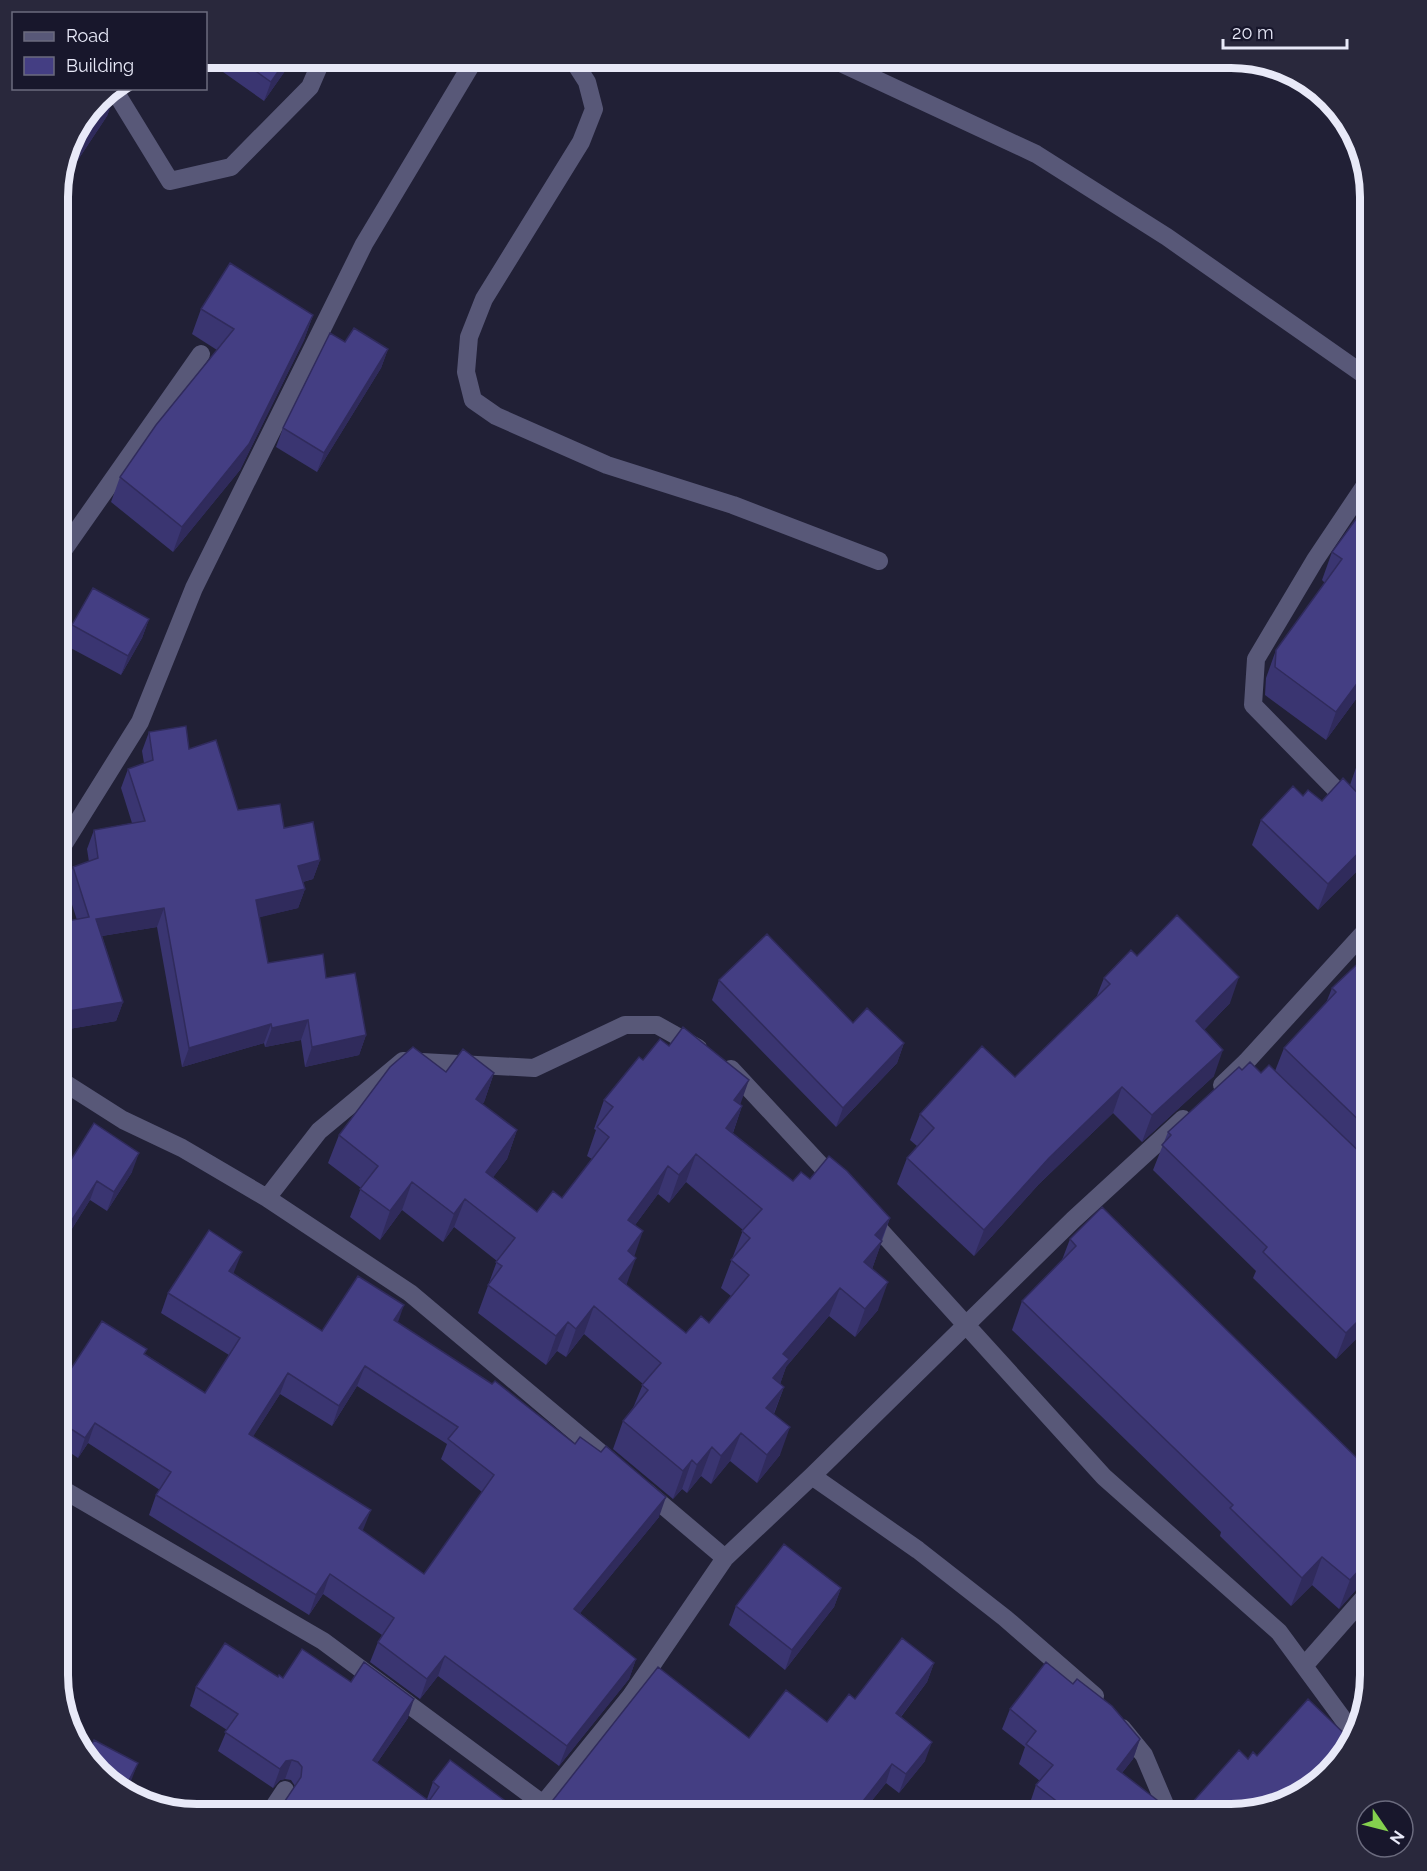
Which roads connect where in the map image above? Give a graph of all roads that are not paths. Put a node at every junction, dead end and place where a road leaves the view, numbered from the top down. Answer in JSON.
{"nodes":[{"id":1,"x":318,"y":68,"type":"edge"},
{"id":2,"x":469,"y":68,"type":"edge"},
{"id":3,"x":578,"y":68,"type":"edge"},
{"id":4,"x":852,"y":68,"type":"edge"},
{"id":5,"x":118,"y":95,"type":"edge"},
{"id":6,"x":201,"y":354,"type":"dead end"},
{"id":7,"x":1360,"y":372,"type":"edge"},
{"id":8,"x":1360,"y":493,"type":"edge"},
{"id":9,"x":68,"y":543,"type":"edge"},
{"id":10,"x":879,"y":561,"type":"dead end"},
{"id":11,"x":1360,"y":814,"type":"edge"},
{"id":12,"x":68,"y":838,"type":"edge"},
{"id":13,"x":1360,"y":938,"type":"edge"},
{"id":14,"x":67,"y":1085,"type":"edge"},
{"id":15,"x":1211,"y":1094,"type":"edge"},
{"id":16,"x":1194,"y":1110,"type":"edge"},
{"id":17,"x":267,"y":1198,"type":"junction"},
{"id":18,"x":966,"y":1325,"type":"junction"},
{"id":19,"x":812,"y":1476,"type":"junction"},
{"id":20,"x":67,"y":1492,"type":"edge"},
{"id":21,"x":725,"y":1558,"type":"junction"},
{"id":22,"x":1360,"y":1602,"type":"edge"},
{"id":23,"x":1304,"y":1666,"type":"junction"},
{"id":24,"x":1348,"y":1726,"type":"edge"},
{"id":25,"x":285,"y":1790,"type":"dead end"},
{"id":26,"x":276,"y":1804,"type":"edge"},
{"id":27,"x":533,"y":1804,"type":"edge"},
{"id":28,"x":543,"y":1804,"type":"edge"},
{"id":29,"x":1165,"y":1804,"type":"edge"}],
"edges":[{"from":1,"to":5,"type":"street"},
{"from":2,"to":12,"type":"street"},
{"from":3,"to":10,"type":"street"},
{"from":4,"to":7,"type":"street"},
{"from":6,"to":9,"type":"street"},
{"from":8,"to":11,"type":"street"},
{"from":13,"to":15,"type":"street"},
{"from":14,"to":17,"type":"street"},
{"from":16,"to":18,"type":"street"},
{"from":17,"to":18,"type":"street"},
{"from":17,"to":21,"type":"street"},
{"from":18,"to":19,"type":"street"},
{"from":18,"to":23,"type":"street"},
{"from":19,"to":21,"type":"street"},
{"from":19,"to":29,"type":"street"},
{"from":20,"to":27,"type":"street"},
{"from":21,"to":28,"type":"street"},
{"from":22,"to":23,"type":"street"},
{"from":23,"to":24,"type":"street"},
{"from":25,"to":26,"type":"street"}]}
